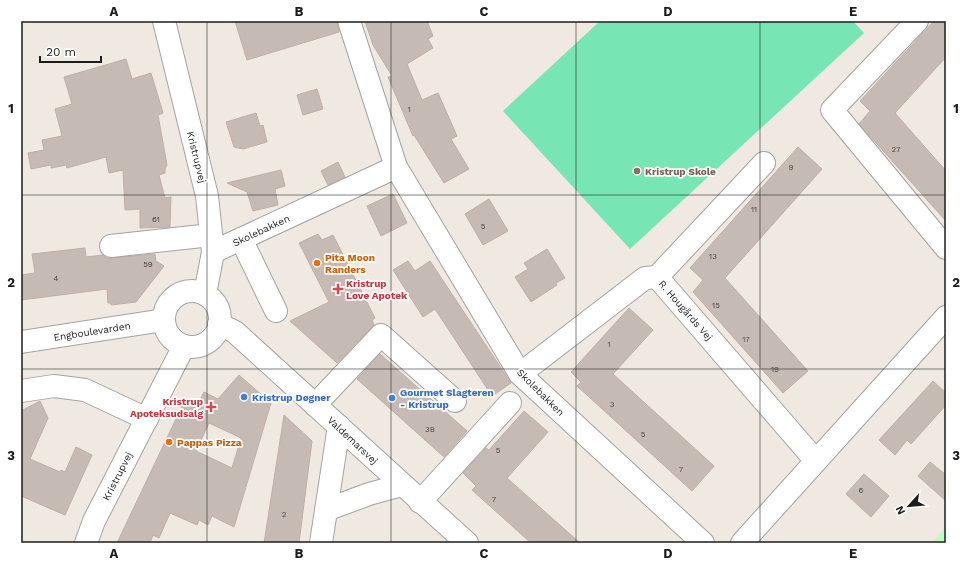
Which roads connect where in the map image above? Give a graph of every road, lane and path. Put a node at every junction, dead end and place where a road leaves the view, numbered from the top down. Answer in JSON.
{"nodes":[{"id":1,"x":164,"y":21,"type":"edge"},
{"id":2,"x":349,"y":21,"type":"edge"},
{"id":3,"x":917,"y":21,"type":"edge"},
{"id":4,"x":764,"y":163,"type":"dead end"},
{"id":5,"x":396,"y":167,"type":"junction"},
{"id":6,"x":241,"y":239,"type":"junction"},
{"id":7,"x":212,"y":244,"type":"junction"},
{"id":8,"x":111,"y":246,"type":"dead end"},
{"id":9,"x":946,"y":248,"type":"edge"},
{"id":10,"x":657,"y":277,"type":"junction"},
{"id":11,"x":205,"y":294,"type":"junction"},
{"id":12,"x":276,"y":311,"type":"dead end"},
{"id":13,"x":946,"y":317,"type":"edge"},
{"id":14,"x":164,"y":320,"type":"junction"},
{"id":15,"x":220,"y":324,"type":"junction"},
{"id":16,"x":21,"y":342,"type":"edge"},
{"id":17,"x":184,"y":346,"type":"junction"},
{"id":18,"x":520,"y":374,"type":"junction"},
{"id":19,"x":21,"y":391,"type":"edge"},
{"id":20,"x":455,"y":401,"type":"dead end"},
{"id":21,"x":510,"y":403,"type":"dead end"},
{"id":22,"x":315,"y":405,"type":"junction"},
{"id":23,"x":146,"y":419,"type":"junction"},
{"id":24,"x":339,"y":426,"type":"junction"},
{"id":25,"x":816,"y":461,"type":"junction"},
{"id":26,"x":402,"y":485,"type":"junction"},
{"id":27,"x":420,"y":502,"type":"junction"},
{"id":28,"x":326,"y":510,"type":"junction"},
{"id":29,"x":86,"y":543,"type":"edge"},
{"id":30,"x":321,"y":543,"type":"edge"},
{"id":31,"x":467,"y":543,"type":"edge"},
{"id":32,"x":703,"y":543,"type":"edge"},
{"id":33,"x":742,"y":543,"type":"edge"}],
"edges":[{"from":1,"to":7,"type":"street","name":"Kristrupvej"},
{"from":2,"to":5,"type":"street","name":"Skolebakken"},
{"from":3,"to":9,"type":"street"},
{"from":4,"to":10,"type":"street","name":"R. Hougårds Vej"},
{"from":5,"to":6,"type":"street","name":"Skolebakken"},
{"from":5,"to":18,"type":"street","name":"Skolebakken"},
{"from":6,"to":7,"type":"street","name":"Skolebakken"},
{"from":6,"to":12,"type":"street"},
{"from":7,"to":8,"type":"street","name":"Skolebakken"},
{"from":7,"to":11,"type":"street","name":"Kristrupvej"},
{"from":10,"to":18,"type":"street"},
{"from":10,"to":25,"type":"street","name":"R. Hougårds Vej"},
{"from":11,"to":14,"type":"street"},
{"from":11,"to":15,"type":"street"},
{"from":13,"to":25,"type":"street"},
{"from":14,"to":16,"type":"street","name":"Engboulevarden"},
{"from":14,"to":17,"type":"street"},
{"from":15,"to":17,"type":"street"},
{"from":15,"to":22,"type":"street","name":"Valdemarsvej"},
{"from":17,"to":23,"type":"street","name":"Kristrupvej"},
{"from":18,"to":32,"type":"street","name":"Skolebakken"},
{"from":19,"to":23,"type":"street"},
{"from":20,"to":22,"type":"street"},
{"from":21,"to":27,"type":"street"},
{"from":22,"to":24,"type":"street","name":"Valdemarsvej"},
{"from":23,"to":29,"type":"street","name":"Kristrupvej"},
{"from":24,"to":26,"type":"street","name":"Valdemarsvej"},
{"from":24,"to":28,"type":"street"},
{"from":25,"to":33,"type":"street"},
{"from":26,"to":27,"type":"street","name":"Valdemarsvej"},
{"from":26,"to":28,"type":"street"},
{"from":27,"to":31,"type":"street","name":"Valdemarsvej"},
{"from":28,"to":30,"type":"street"}]}
